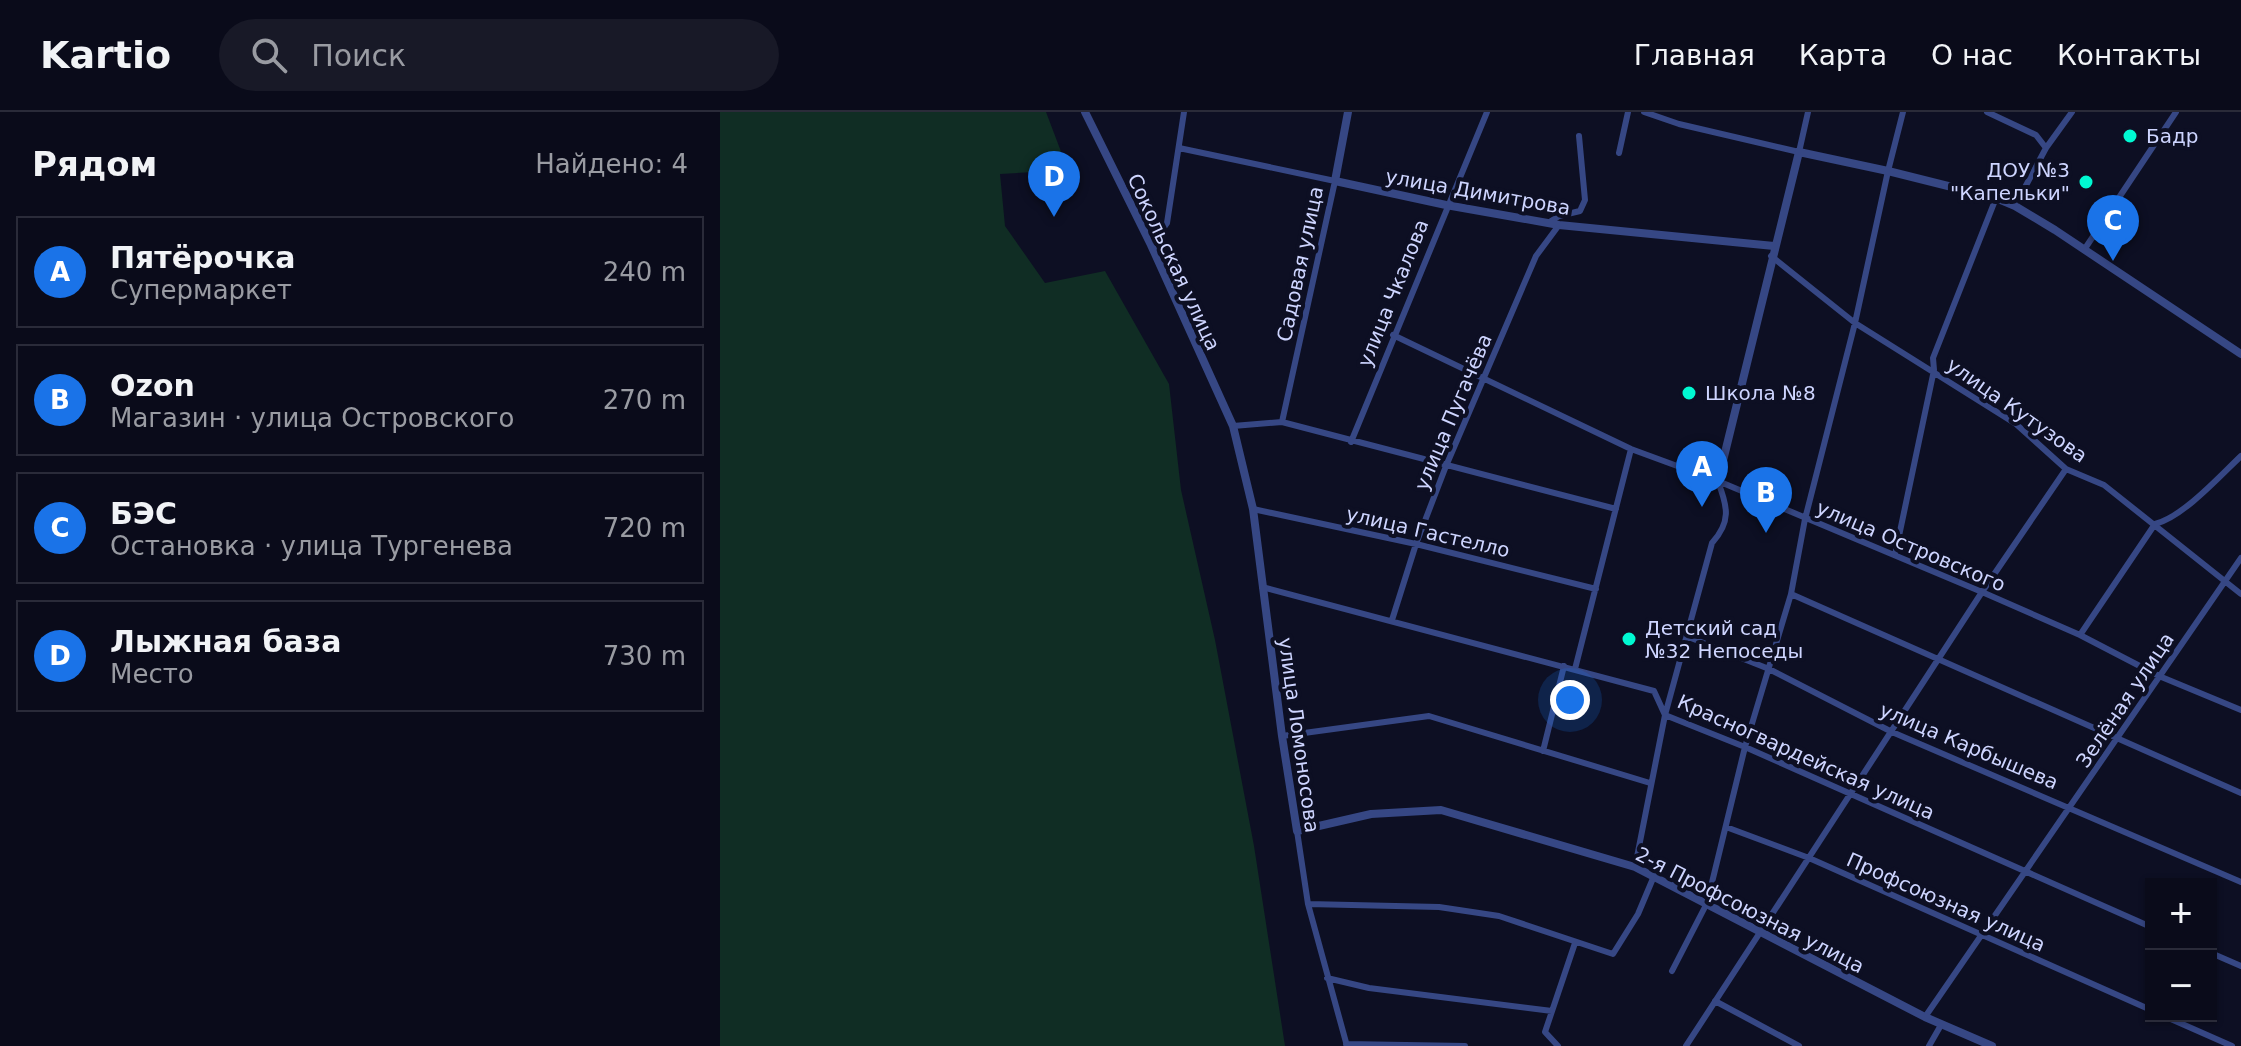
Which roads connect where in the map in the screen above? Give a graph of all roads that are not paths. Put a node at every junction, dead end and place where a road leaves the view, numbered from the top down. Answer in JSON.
{"nodes":[{"id":1,"x":1085,"y":112,"type":"edge"},
{"id":2,"x":1184,"y":112,"type":"edge"},
{"id":3,"x":1348,"y":112,"type":"edge"},
{"id":4,"x":1487,"y":112,"type":"edge"},
{"id":5,"x":1628,"y":112,"type":"edge"},
{"id":6,"x":1644,"y":112,"type":"edge"},
{"id":7,"x":1808,"y":112,"type":"edge"},
{"id":8,"x":1903,"y":112,"type":"edge"},
{"id":9,"x":1987,"y":112,"type":"edge"},
{"id":10,"x":2072,"y":112,"type":"edge"},
{"id":11,"x":2176,"y":112,"type":"edge"},
{"id":12,"x":1579,"y":136,"type":"dead end"},
{"id":13,"x":1179,"y":148,"type":"junction"},
{"id":14,"x":2046,"y":148,"type":"junction"},
{"id":15,"x":1799,"y":152,"type":"junction"},
{"id":16,"x":1619,"y":153,"type":"dead end"},
{"id":17,"x":1888,"y":171,"type":"junction"},
{"id":18,"x":1335,"y":181,"type":"junction"},
{"id":19,"x":1996,"y":198,"type":"junction"},
{"id":20,"x":1446,"y":205,"type":"junction"},
{"id":21,"x":2015,"y":206,"type":"junction"},
{"id":22,"x":1548,"y":223,"type":"junction"},
{"id":23,"x":1559,"y":225,"type":"junction"},
{"id":24,"x":1151,"y":245,"type":"junction"},
{"id":25,"x":1774,"y":246,"type":"junction"},
{"id":26,"x":2084,"y":250,"type":"junction"},
{"id":27,"x":1771,"y":256,"type":"junction"},
{"id":28,"x":1855,"y":323,"type":"junction"},
{"id":29,"x":1393,"y":335,"type":"junction"},
{"id":30,"x":2241,"y":354,"type":"edge"},
{"id":31,"x":1934,"y":370,"type":"junction"},
{"id":32,"x":1484,"y":378,"type":"junction"},
{"id":33,"x":1282,"y":422,"type":"junction"},
{"id":34,"x":1233,"y":426,"type":"junction"},
{"id":35,"x":1351,"y":442,"type":"junction"},
{"id":36,"x":1631,"y":449,"type":"junction"},
{"id":37,"x":2241,"y":456,"type":"edge"},
{"id":38,"x":1446,"y":466,"type":"junction"},
{"id":39,"x":2066,"y":469,"type":"junction"},
{"id":40,"x":1718,"y":481,"type":"junction"},
{"id":41,"x":1253,"y":509,"type":"junction"},
{"id":42,"x":1616,"y":509,"type":"junction"},
{"id":43,"x":1805,"y":519,"type":"junction"},
{"id":44,"x":2155,"y":524,"type":"junction"},
{"id":45,"x":1416,"y":544,"type":"junction"},
{"id":46,"x":1895,"y":555,"type":"junction"},
{"id":47,"x":2241,"y":558,"type":"edge"},
{"id":48,"x":2225,"y":581,"type":"junction"},
{"id":49,"x":1262,"y":587,"type":"junction"},
{"id":50,"x":1596,"y":589,"type":"junction"},
{"id":51,"x":1982,"y":592,"type":"junction"},
{"id":52,"x":1791,"y":594,"type":"junction"},
{"id":53,"x":2241,"y":594,"type":"edge"},
{"id":54,"x":1392,"y":620,"type":"junction"},
{"id":55,"x":2080,"y":635,"type":"junction"},
{"id":56,"x":1686,"y":636,"type":"junction"},
{"id":57,"x":1939,"y":659,"type":"junction"},
{"id":58,"x":1564,"y":666,"type":"junction"},
{"id":59,"x":1575,"y":669,"type":"junction"},
{"id":60,"x":1769,"y":669,"type":"junction"},
{"id":61,"x":2159,"y":676,"type":"junction"},
{"id":62,"x":2241,"y":710,"type":"edge"},
{"id":63,"x":1665,"y":715,"type":"junction"},
{"id":64,"x":1892,"y":732,"type":"junction"},
{"id":65,"x":1282,"y":736,"type":"junction"},
{"id":66,"x":2117,"y":740,"type":"junction"},
{"id":67,"x":1745,"y":747,"type":"junction"},
{"id":68,"x":1543,"y":751,"type":"junction"},
{"id":69,"x":1650,"y":783,"type":"junction"},
{"id":70,"x":2241,"y":793,"type":"edge"},
{"id":71,"x":1850,"y":795,"type":"junction"},
{"id":72,"x":2072,"y":807,"type":"junction"},
{"id":73,"x":1726,"y":827,"type":"junction"},
{"id":74,"x":1297,"y":831,"type":"junction"},
{"id":75,"x":1809,"y":858,"type":"junction"},
{"id":76,"x":1635,"y":867,"type":"junction"},
{"id":77,"x":2027,"y":872,"type":"junction"},
{"id":78,"x":1654,"y":876,"type":"junction"},
{"id":79,"x":2241,"y":882,"type":"edge"},
{"id":80,"x":1707,"y":903,"type":"junction"},
{"id":81,"x":1308,"y":904,"type":"junction"},
{"id":82,"x":2145,"y":924,"type":"edge"},
{"id":83,"x":1761,"y":930,"type":"junction"},
{"id":84,"x":1981,"y":936,"type":"junction"},
{"id":85,"x":1575,"y":943,"type":"junction"},
{"id":86,"x":2217,"y":956,"type":"edge"},
{"id":87,"x":2241,"y":966,"type":"edge"},
{"id":88,"x":1672,"y":971,"type":"dead end"},
{"id":89,"x":1327,"y":978,"type":"junction"},
{"id":90,"x":1715,"y":1001,"type":"junction"},
{"id":91,"x":2145,"y":1007,"type":"edge"},
{"id":92,"x":1552,"y":1011,"type":"junction"},
{"id":93,"x":1925,"y":1017,"type":"junction"},
{"id":94,"x":2178,"y":1022,"type":"edge"},
{"id":95,"x":1941,"y":1025,"type":"junction"},
{"id":96,"x":1346,"y":1045,"type":"edge"},
{"id":97,"x":1465,"y":1046,"type":"edge"},
{"id":98,"x":1558,"y":1046,"type":"edge"},
{"id":99,"x":1686,"y":1046,"type":"edge"},
{"id":100,"x":1799,"y":1046,"type":"edge"},
{"id":101,"x":1929,"y":1046,"type":"edge"},
{"id":102,"x":1992,"y":1046,"type":"edge"},
{"id":103,"x":2232,"y":1046,"type":"edge"}],
"edges":[{"from":1,"to":24,"type":"street","name":"Сокольская улица"},
{"from":2,"to":13,"type":"street"},
{"from":3,"to":18,"type":"street","name":"Садовая улица"},
{"from":4,"to":20,"type":"street","name":"улица Чкалова"},
{"from":5,"to":16,"type":"street"},
{"from":6,"to":15,"type":"street"},
{"from":7,"to":15,"type":"street"},
{"from":8,"to":17,"type":"street"},
{"from":9,"to":14,"type":"street"},
{"from":10,"to":14,"type":"street"},
{"from":11,"to":26,"type":"street"},
{"from":12,"to":22,"type":"street"},
{"from":13,"to":18,"type":"street","name":"улица Димитрова"},
{"from":13,"to":24,"type":"street"},
{"from":14,"to":21,"type":"street"},
{"from":15,"to":17,"type":"street"},
{"from":15,"to":25,"type":"street"},
{"from":17,"to":19,"type":"street"},
{"from":17,"to":28,"type":"street"},
{"from":18,"to":20,"type":"street","name":"улица Димитрова"},
{"from":18,"to":33,"type":"street","name":"Садовая улица"},
{"from":19,"to":21,"type":"street"},
{"from":19,"to":31,"type":"street"},
{"from":20,"to":22,"type":"street","name":"улица Димитрова"},
{"from":20,"to":29,"type":"street","name":"улица Чкалова"},
{"from":21,"to":26,"type":"street"},
{"from":22,"to":23,"type":"street","name":"улица Димитрова"},
{"from":23,"to":25,"type":"street","name":"улица Димитрова"},
{"from":23,"to":32,"type":"street","name":"улица Пугачёва"},
{"from":24,"to":34,"type":"street","name":"Сокольская улица"},
{"from":25,"to":27,"type":"street"},
{"from":26,"to":30,"type":"street"},
{"from":27,"to":28,"type":"street","name":"улица Кутузова"},
{"from":27,"to":40,"type":"street"},
{"from":28,"to":31,"type":"street","name":"улица Кутузова"},
{"from":28,"to":43,"type":"street"},
{"from":29,"to":32,"type":"street","name":"улица Островского"},
{"from":29,"to":35,"type":"street","name":"улица Чкалова"},
{"from":31,"to":39,"type":"street","name":"улица Кутузова"},
{"from":31,"to":46,"type":"street"},
{"from":32,"to":36,"type":"street","name":"улица Островского"},
{"from":32,"to":38,"type":"street","name":"улица Пугачёва"},
{"from":33,"to":34,"type":"street"},
{"from":33,"to":35,"type":"street"},
{"from":34,"to":41,"type":"street","name":"улица Ломоносова"},
{"from":35,"to":38,"type":"street"},
{"from":36,"to":40,"type":"street","name":"улица Островского"},
{"from":36,"to":42,"type":"street"},
{"from":37,"to":44,"type":"street"},
{"from":38,"to":42,"type":"street"},
{"from":38,"to":45,"type":"street","name":"улица Пугачёва"},
{"from":39,"to":44,"type":"street","name":"улица Кутузова"},
{"from":39,"to":51,"type":"street"},
{"from":40,"to":43,"type":"street","name":"улица Островского"},
{"from":40,"to":56,"type":"street"},
{"from":41,"to":45,"type":"street","name":"улица Гастелло"},
{"from":41,"to":49,"type":"street","name":"улица Ломоносова"},
{"from":42,"to":50,"type":"street"},
{"from":43,"to":46,"type":"street","name":"улица Островского"},
{"from":43,"to":52,"type":"street"},
{"from":44,"to":48,"type":"street","name":"улица Кутузова"},
{"from":44,"to":55,"type":"street"},
{"from":45,"to":50,"type":"street","name":"улица Гастелло"},
{"from":45,"to":54,"type":"street","name":"улица Пугачёва"},
{"from":46,"to":51,"type":"street","name":"улица Островского"},
{"from":47,"to":48,"type":"street","name":"Зелёная улица"},
{"from":48,"to":53,"type":"street","name":"улица Кутузова"},
{"from":48,"to":61,"type":"street","name":"Зелёная улица"},
{"from":49,"to":54,"type":"street","name":"Красногвардейская улица"},
{"from":49,"to":65,"type":"street","name":"улица Ломоносова"},
{"from":50,"to":59,"type":"street"},
{"from":51,"to":55,"type":"street","name":"улица Островского"},
{"from":51,"to":57,"type":"street"},
{"from":52,"to":57,"type":"street"},
{"from":52,"to":60,"type":"street"},
{"from":54,"to":58,"type":"street","name":"Красногвардейская улица"},
{"from":55,"to":61,"type":"street","name":"улица Островского"},
{"from":56,"to":60,"type":"street","name":"улица Карбышева"},
{"from":56,"to":63,"type":"street"},
{"from":57,"to":64,"type":"street"},
{"from":57,"to":66,"type":"street"},
{"from":58,"to":59,"type":"street","name":"Красногвардейская улица"},
{"from":58,"to":68,"type":"street"},
{"from":59,"to":63,"type":"street","name":"Красногвардейская улица"},
{"from":60,"to":64,"type":"street","name":"улица Карбышева"},
{"from":60,"to":67,"type":"street"},
{"from":61,"to":62,"type":"street","name":"улица Островского"},
{"from":61,"to":66,"type":"street","name":"Зелёная улица"},
{"from":63,"to":67,"type":"street","name":"Красногвардейская улица"},
{"from":63,"to":69,"type":"street"},
{"from":64,"to":71,"type":"street"},
{"from":64,"to":72,"type":"street","name":"улица Карбышева"},
{"from":65,"to":68,"type":"street"},
{"from":65,"to":74,"type":"street","name":"улица Ломоносова"},
{"from":66,"to":70,"type":"street"},
{"from":66,"to":72,"type":"street","name":"Зелёная улица"},
{"from":67,"to":71,"type":"street","name":"Красногвардейская улица"},
{"from":67,"to":73,"type":"street"},
{"from":68,"to":69,"type":"street"},
{"from":69,"to":76,"type":"street"},
{"from":71,"to":75,"type":"street"},
{"from":71,"to":77,"type":"street","name":"Красногвардейская улица"},
{"from":72,"to":77,"type":"street","name":"Зелёная улица"},
{"from":72,"to":79,"type":"street","name":"улица Карбышева"},
{"from":73,"to":75,"type":"street","name":"Профсоюзная улица"},
{"from":73,"to":80,"type":"street"},
{"from":74,"to":76,"type":"street","name":"2-я Профсоюзная улица"},
{"from":74,"to":81,"type":"street","name":"улица Ломоносова"},
{"from":75,"to":83,"type":"street"},
{"from":75,"to":84,"type":"street","name":"Профсоюзная улица"},
{"from":76,"to":78,"type":"street","name":"2-я Профсоюзная улица"},
{"from":77,"to":82,"type":"street","name":"Красногвардейская улица"},
{"from":77,"to":84,"type":"street","name":"Зелёная улица"},
{"from":78,"to":80,"type":"street","name":"2-я Профсоюзная улица"},
{"from":78,"to":85,"type":"street"},
{"from":80,"to":83,"type":"street","name":"2-я Профсоюзная улица"},
{"from":80,"to":88,"type":"street"},
{"from":81,"to":85,"type":"street"},
{"from":81,"to":89,"type":"street","name":"улица Ломоносова"},
{"from":83,"to":90,"type":"street"},
{"from":83,"to":93,"type":"street","name":"2-я Профсоюзная улица"},
{"from":84,"to":91,"type":"street","name":"Профсоюзная улица"},
{"from":84,"to":93,"type":"street","name":"Зелёная улица"},
{"from":85,"to":92,"type":"street"},
{"from":86,"to":87,"type":"street"},
{"from":89,"to":92,"type":"street"},
{"from":89,"to":96,"type":"street","name":"улица Ломоносова"},
{"from":90,"to":99,"type":"street"},
{"from":90,"to":100,"type":"street"},
{"from":92,"to":98,"type":"street"},
{"from":93,"to":95,"type":"street","name":"2-я Профсоюзная улица"},
{"from":94,"to":103,"type":"street"},
{"from":95,"to":101,"type":"street"},
{"from":95,"to":102,"type":"street","name":"2-я Профсоюзная улица"},
{"from":96,"to":97,"type":"street"}]}
